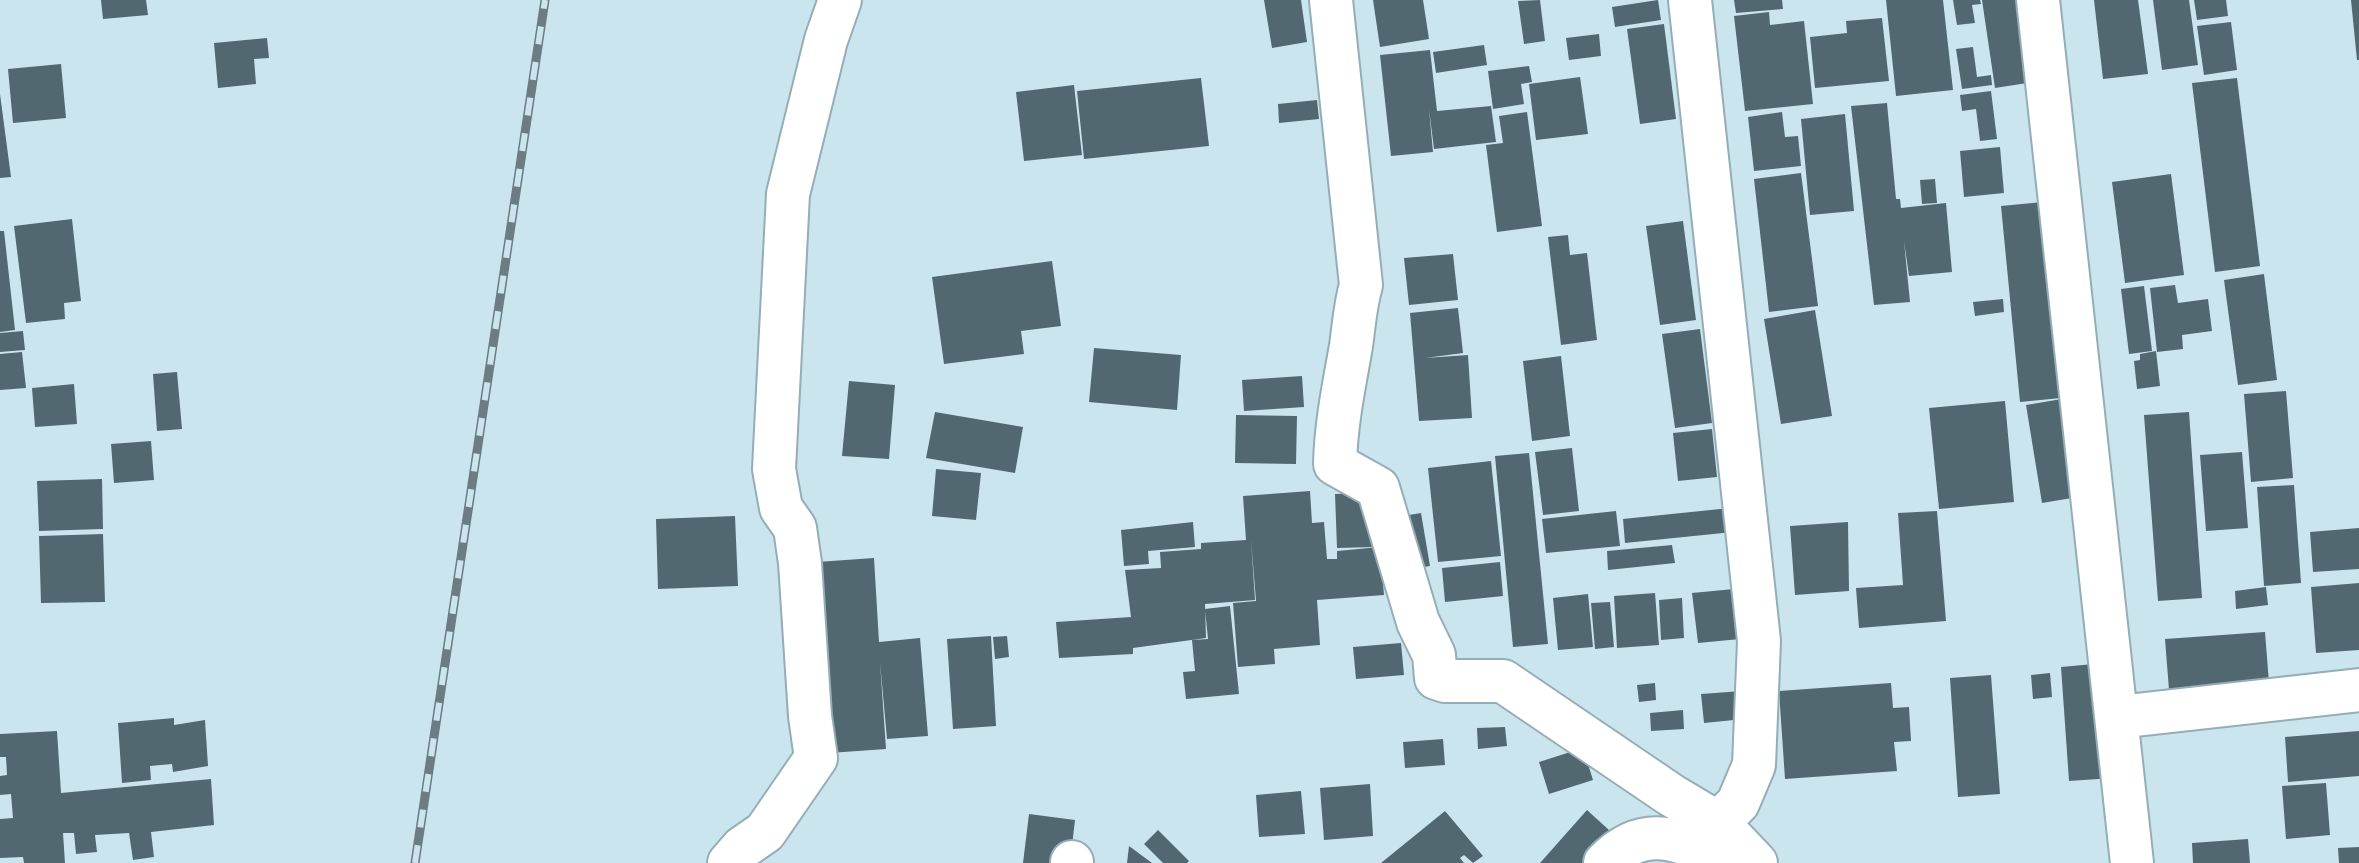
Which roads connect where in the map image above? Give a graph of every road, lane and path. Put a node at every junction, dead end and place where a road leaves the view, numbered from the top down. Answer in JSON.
{"nodes":[{"id":1,"x":840,"y":0,"type":"edge"},
{"id":2,"x":1331,"y":0,"type":"edge"},
{"id":3,"x":1690,"y":0,"type":"edge"},
{"id":4,"x":2038,"y":0,"type":"edge"},
{"id":5,"x":2359,"y":690,"type":"edge"},
{"id":6,"x":2118,"y":717,"type":"junction"},
{"id":7,"x":1718,"y":823,"type":"junction"},
{"id":8,"x":729,"y":863,"type":"edge"},
{"id":9,"x":1605,"y":863,"type":"edge"},
{"id":10,"x":1738,"y":863,"type":"edge"},
{"id":11,"x":1756,"y":863,"type":"edge"},
{"id":12,"x":2132,"y":863,"type":"edge"}],
"edges":[{"from":1,"to":8,"type":"street"},
{"from":2,"to":7,"type":"street"},
{"from":3,"to":7,"type":"street"},
{"from":4,"to":6,"type":"street"},
{"from":5,"to":6,"type":"street"},
{"from":6,"to":12,"type":"street"},
{"from":7,"to":11,"type":"street"},
{"from":9,"to":10,"type":"street"}]}
